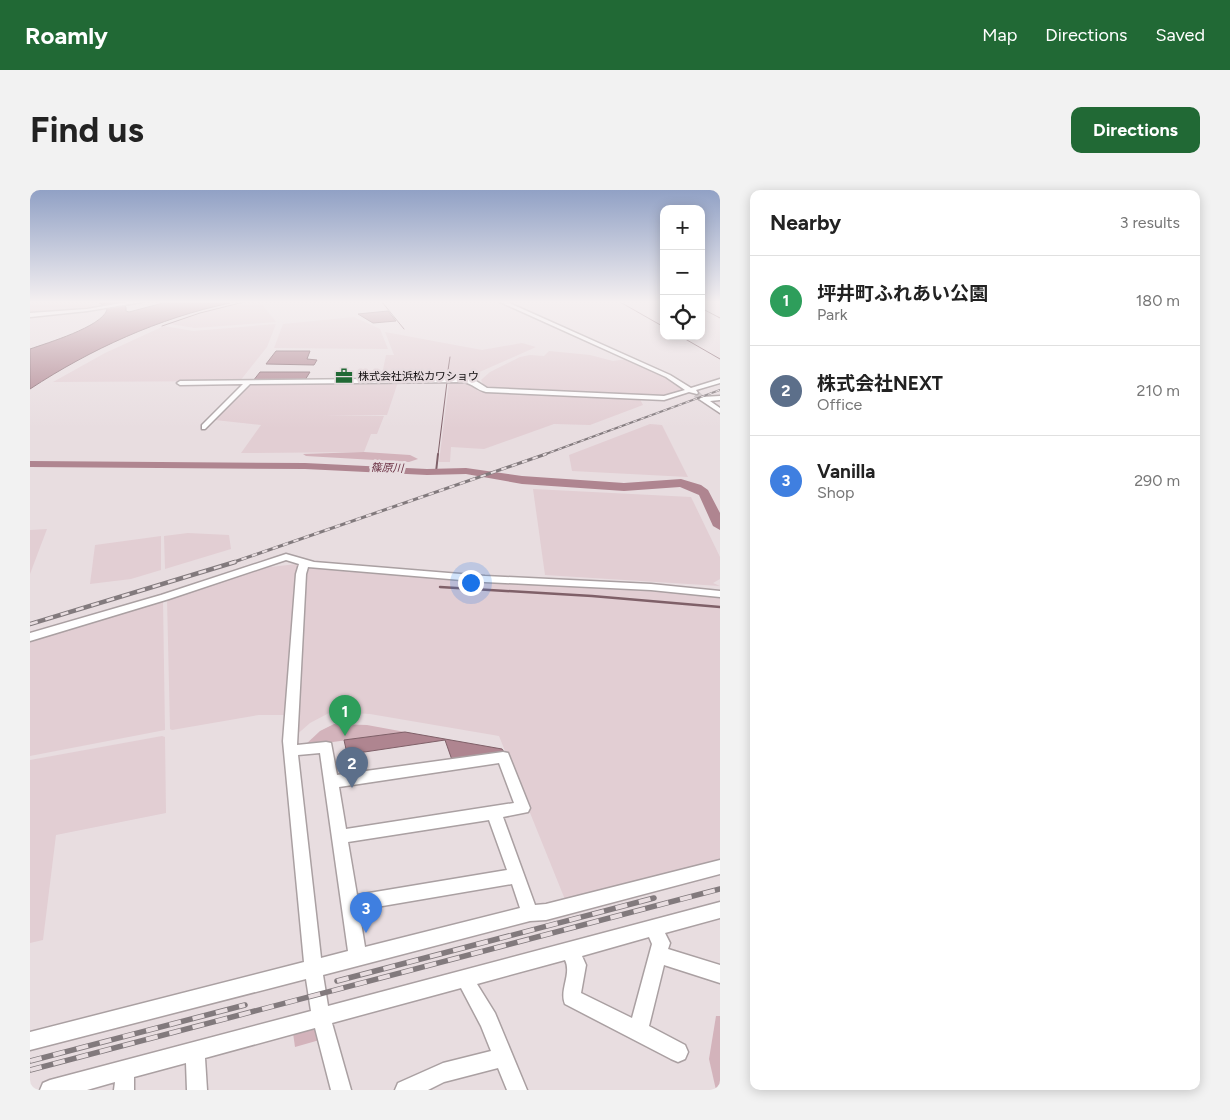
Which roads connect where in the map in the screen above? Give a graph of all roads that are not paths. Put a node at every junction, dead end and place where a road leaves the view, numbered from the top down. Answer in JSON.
{"nodes":[{"id":1,"x":596,"y":344,"type":"edge"},
{"id":2,"x":249,"y":382,"type":"junction"},
{"id":3,"x":180,"y":383,"type":"dead end"},
{"id":4,"x":718,"y":383,"type":"edge"},
{"id":5,"x":693,"y":392,"type":"junction"},
{"id":6,"x":720,"y":398,"type":"edge"},
{"id":7,"x":720,"y":411,"type":"edge"},
{"id":8,"x":205,"y":427,"type":"dead end"},
{"id":9,"x":302,"y":563,"type":"junction"},
{"id":10,"x":720,"y":594,"type":"edge"},
{"id":11,"x":30,"y":637,"type":"edge"},
{"id":12,"x":291,"y":751,"type":"junction"},
{"id":13,"x":332,"y":782,"type":"junction"},
{"id":14,"x":494,"y":813,"type":"junction"},
{"id":15,"x":340,"y":837,"type":"junction"},
{"id":16,"x":720,"y":867,"type":"edge"},
{"id":17,"x":517,"y":876,"type":"junction"},
{"id":18,"x":350,"y":904,"type":"junction"},
{"id":19,"x":720,"y":910,"type":"edge"},
{"id":20,"x":530,"y":913,"type":"junction"},
{"id":21,"x":653,"y":928,"type":"junction"},
{"id":22,"x":570,"y":951,"type":"junction"},
{"id":23,"x":658,"y":955,"type":"junction"},
{"id":24,"x":358,"y":957,"type":"junction"},
{"id":25,"x":313,"y":968,"type":"junction"},
{"id":26,"x":720,"y":974,"type":"edge"},
{"id":27,"x":466,"y":978,"type":"junction"},
{"id":28,"x":321,"y":1017,"type":"junction"},
{"id":29,"x":638,"y":1031,"type":"junction"},
{"id":30,"x":30,"y":1041,"type":"edge"},
{"id":31,"x":195,"y":1051,"type":"junction"},
{"id":32,"x":678,"y":1052,"type":"dead end"},
{"id":33,"x":504,"y":1057,"type":"junction"},
{"id":34,"x":125,"y":1070,"type":"junction"},
{"id":35,"x":50,"y":1090,"type":"edge"},
{"id":36,"x":124,"y":1090,"type":"edge"},
{"id":37,"x":197,"y":1090,"type":"edge"},
{"id":38,"x":341,"y":1090,"type":"edge"},
{"id":39,"x":405,"y":1090,"type":"edge"},
{"id":40,"x":517,"y":1090,"type":"edge"}],
"edges":[{"from":1,"to":5,"type":"street"},
{"from":2,"to":3,"type":"street"},
{"from":2,"to":5,"type":"street"},
{"from":2,"to":8,"type":"street"},
{"from":4,"to":5,"type":"street"},
{"from":6,"to":7,"type":"street"},
{"from":9,"to":10,"type":"street"},
{"from":9,"to":11,"type":"street"},
{"from":9,"to":12,"type":"street"},
{"from":12,"to":13,"type":"street"},
{"from":12,"to":25,"type":"street"},
{"from":13,"to":14,"type":"street"},
{"from":13,"to":15,"type":"street"},
{"from":14,"to":15,"type":"street"},
{"from":14,"to":17,"type":"street"},
{"from":15,"to":18,"type":"street"},
{"from":16,"to":20,"type":"street"},
{"from":17,"to":18,"type":"street"},
{"from":17,"to":20,"type":"street"},
{"from":18,"to":24,"type":"street"},
{"from":19,"to":21,"type":"street"},
{"from":20,"to":24,"type":"street"},
{"from":21,"to":22,"type":"street"},
{"from":21,"to":23,"type":"street"},
{"from":22,"to":27,"type":"street"},
{"from":22,"to":29,"type":"street"},
{"from":23,"to":26,"type":"street"},
{"from":23,"to":29,"type":"street"},
{"from":24,"to":25,"type":"street"},
{"from":25,"to":28,"type":"street"},
{"from":25,"to":30,"type":"street"},
{"from":27,"to":28,"type":"street"},
{"from":27,"to":33,"type":"street"},
{"from":28,"to":31,"type":"street"},
{"from":28,"to":38,"type":"street"},
{"from":29,"to":32,"type":"street"},
{"from":31,"to":34,"type":"street"},
{"from":31,"to":37,"type":"street"},
{"from":33,"to":39,"type":"street"},
{"from":33,"to":40,"type":"street"},
{"from":34,"to":35,"type":"street"},
{"from":34,"to":36,"type":"street"}]}
